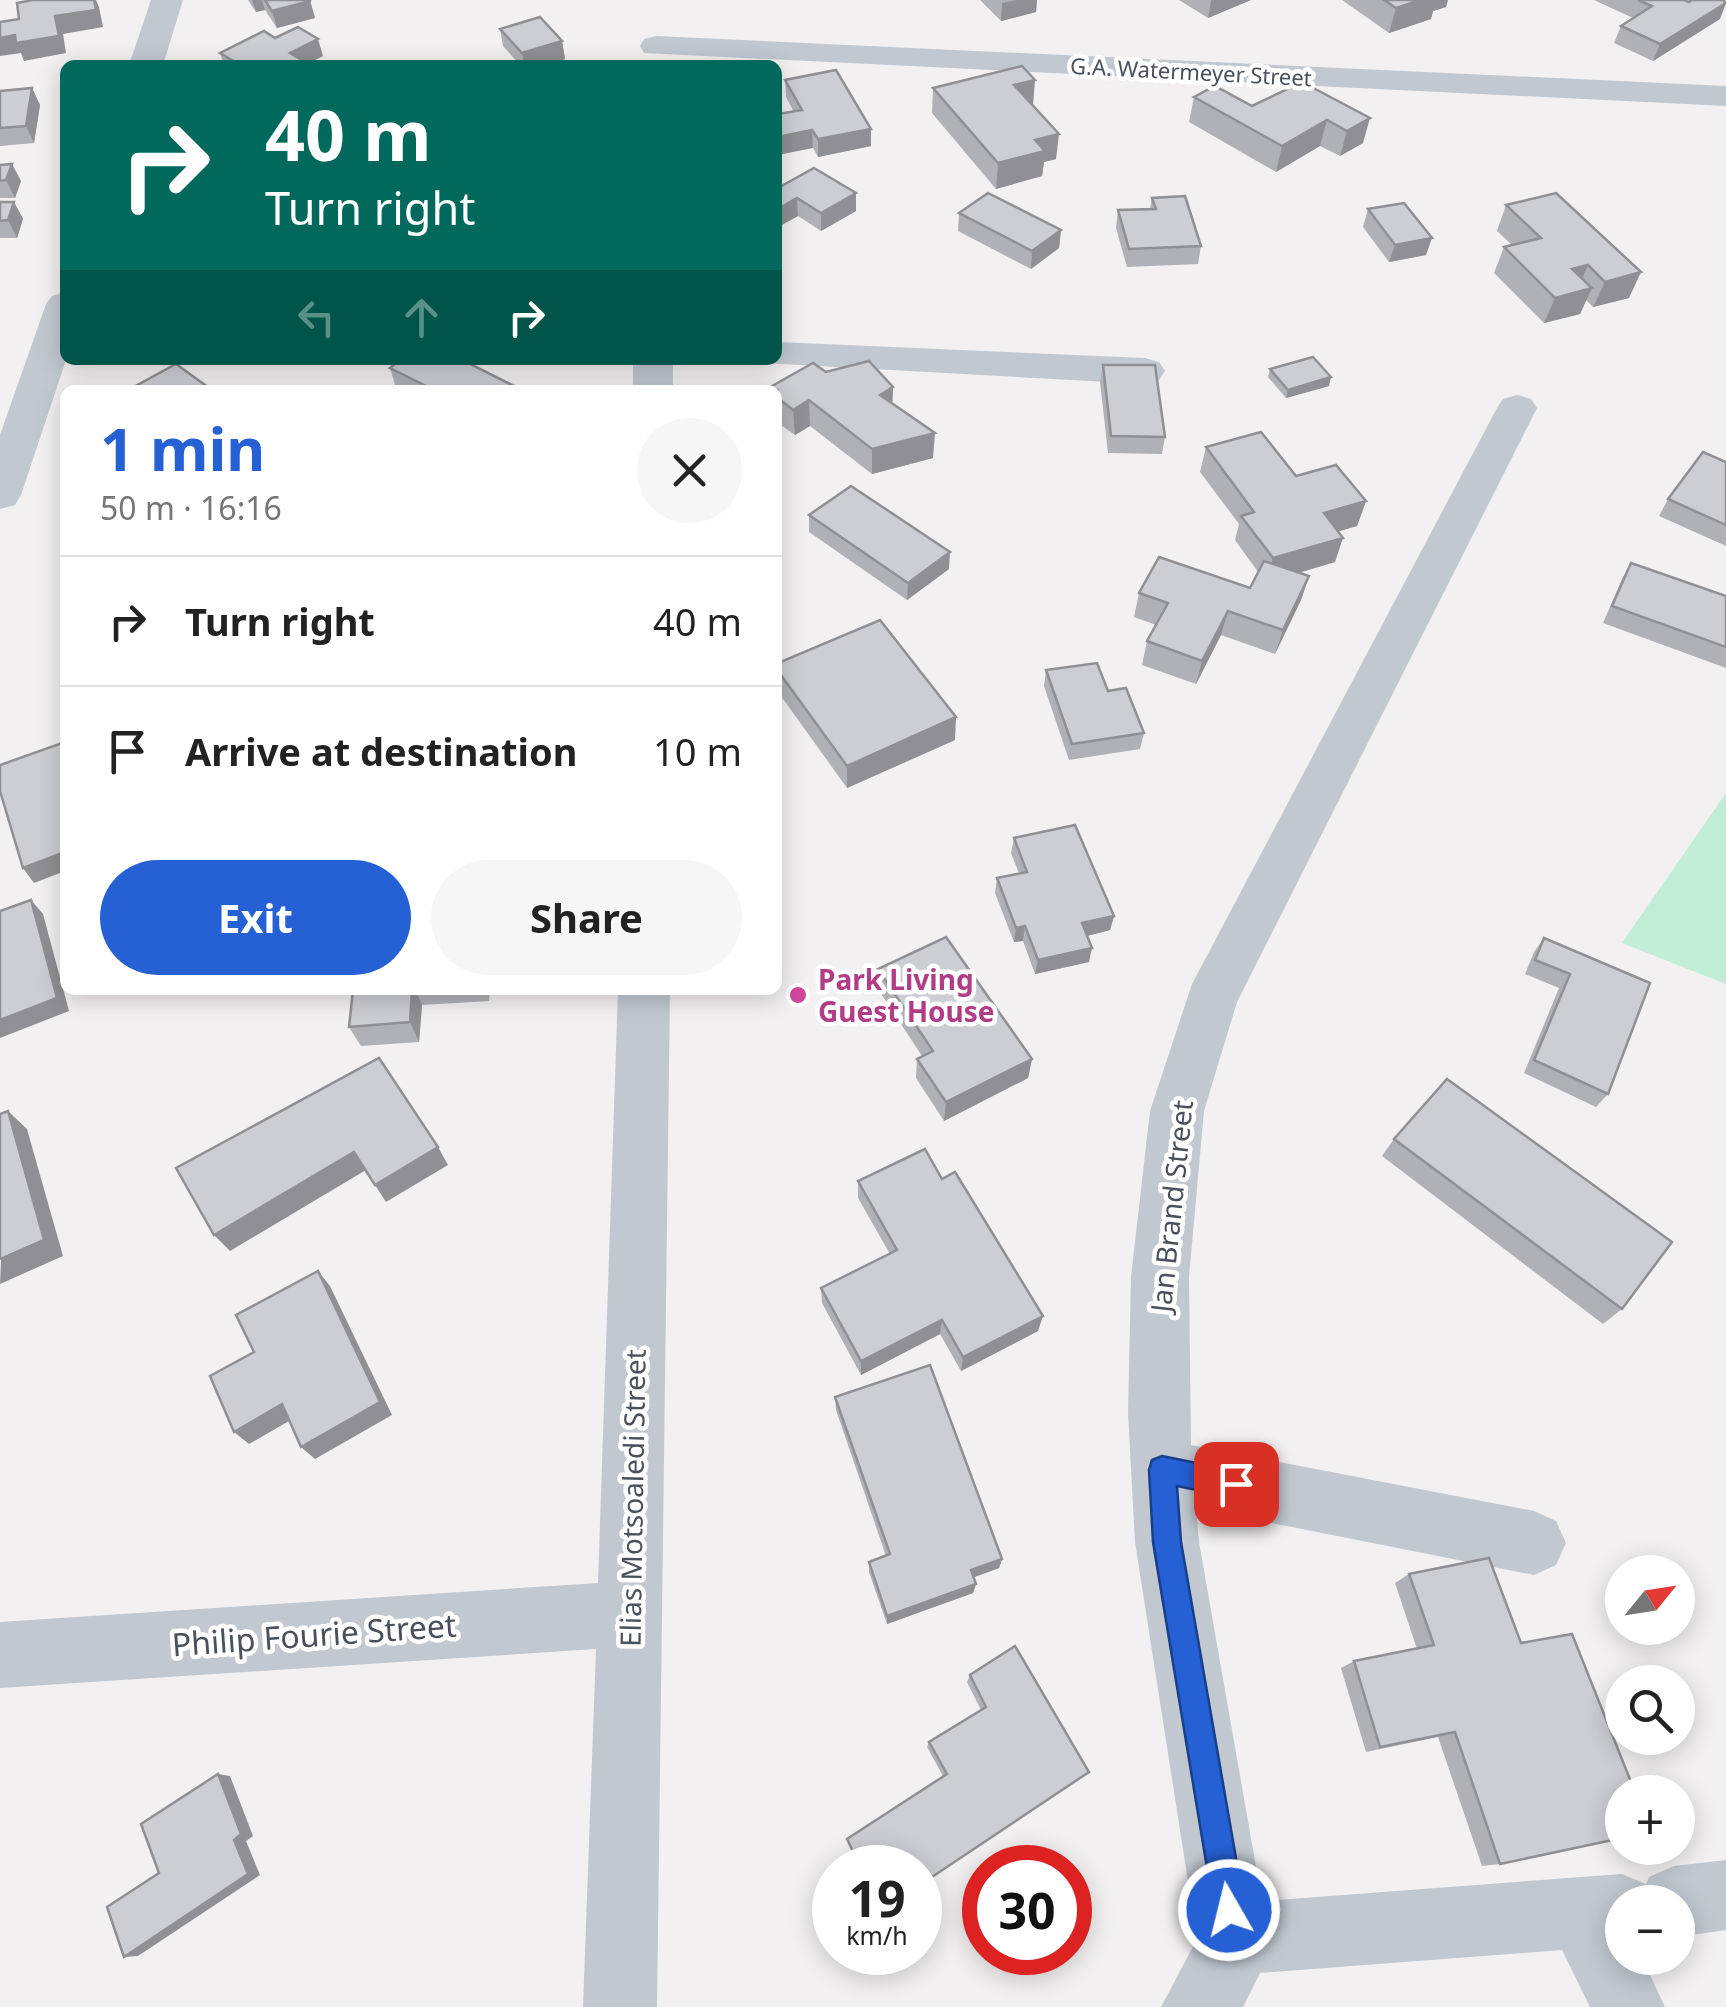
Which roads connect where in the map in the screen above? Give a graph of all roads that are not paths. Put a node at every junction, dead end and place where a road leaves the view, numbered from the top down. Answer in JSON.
{"nodes":[{"id":1,"x":167,"y":0,"type":"edge"},
{"id":2,"x":657,"y":42,"type":"edge"},
{"id":3,"x":148,"y":60,"type":"edge"},
{"id":4,"x":1726,"y":96,"type":"edge"},
{"id":5,"x":60,"y":319,"type":"edge"},
{"id":6,"x":782,"y":354,"type":"edge"},
{"id":7,"x":1145,"y":371,"type":"edge"},
{"id":8,"x":1517,"y":408,"type":"dead end"},
{"id":9,"x":0,"y":495,"type":"edge"},
{"id":10,"x":644,"y":995,"type":"edge"},
{"id":11,"x":1162,"y":1470,"type":"junction"},
{"id":12,"x":1534,"y":1543,"type":"dead end"},
{"id":13,"x":629,"y":1614,"type":"junction"},
{"id":14,"x":0,"y":1655,"type":"edge"},
{"id":15,"x":1726,"y":1895,"type":"edge"},
{"id":16,"x":1695,"y":1899,"type":"edge"},
{"id":17,"x":1602,"y":1911,"type":"edge"},
{"id":18,"x":1232,"y":1940,"type":"junction"},
{"id":19,"x":620,"y":2007,"type":"edge"},
{"id":20,"x":1198,"y":2007,"type":"edge"},
{"id":21,"x":1628,"y":2007,"type":"edge"}],
"edges":[{"from":1,"to":3,"type":"street"},
{"from":2,"to":4,"type":"street","name":"G.A. Watermeyer Street"},
{"from":5,"to":9,"type":"street"},
{"from":6,"to":7,"type":"street"},
{"from":8,"to":11,"type":"street","name":"Jan Brand Street"},
{"from":10,"to":13,"type":"street","name":"Elias Motsoaledi Street"},
{"from":11,"to":12,"type":"street"},
{"from":11,"to":18,"type":"street","name":"Jan Brand Street"},
{"from":13,"to":14,"type":"street","name":"Philip Fourie Street"},
{"from":13,"to":19,"type":"street","name":"Elias Motsoaledi Street"},
{"from":15,"to":16,"type":"street"},
{"from":17,"to":18,"type":"street"},
{"from":17,"to":21,"type":"street"},
{"from":18,"to":20,"type":"street"}]}
